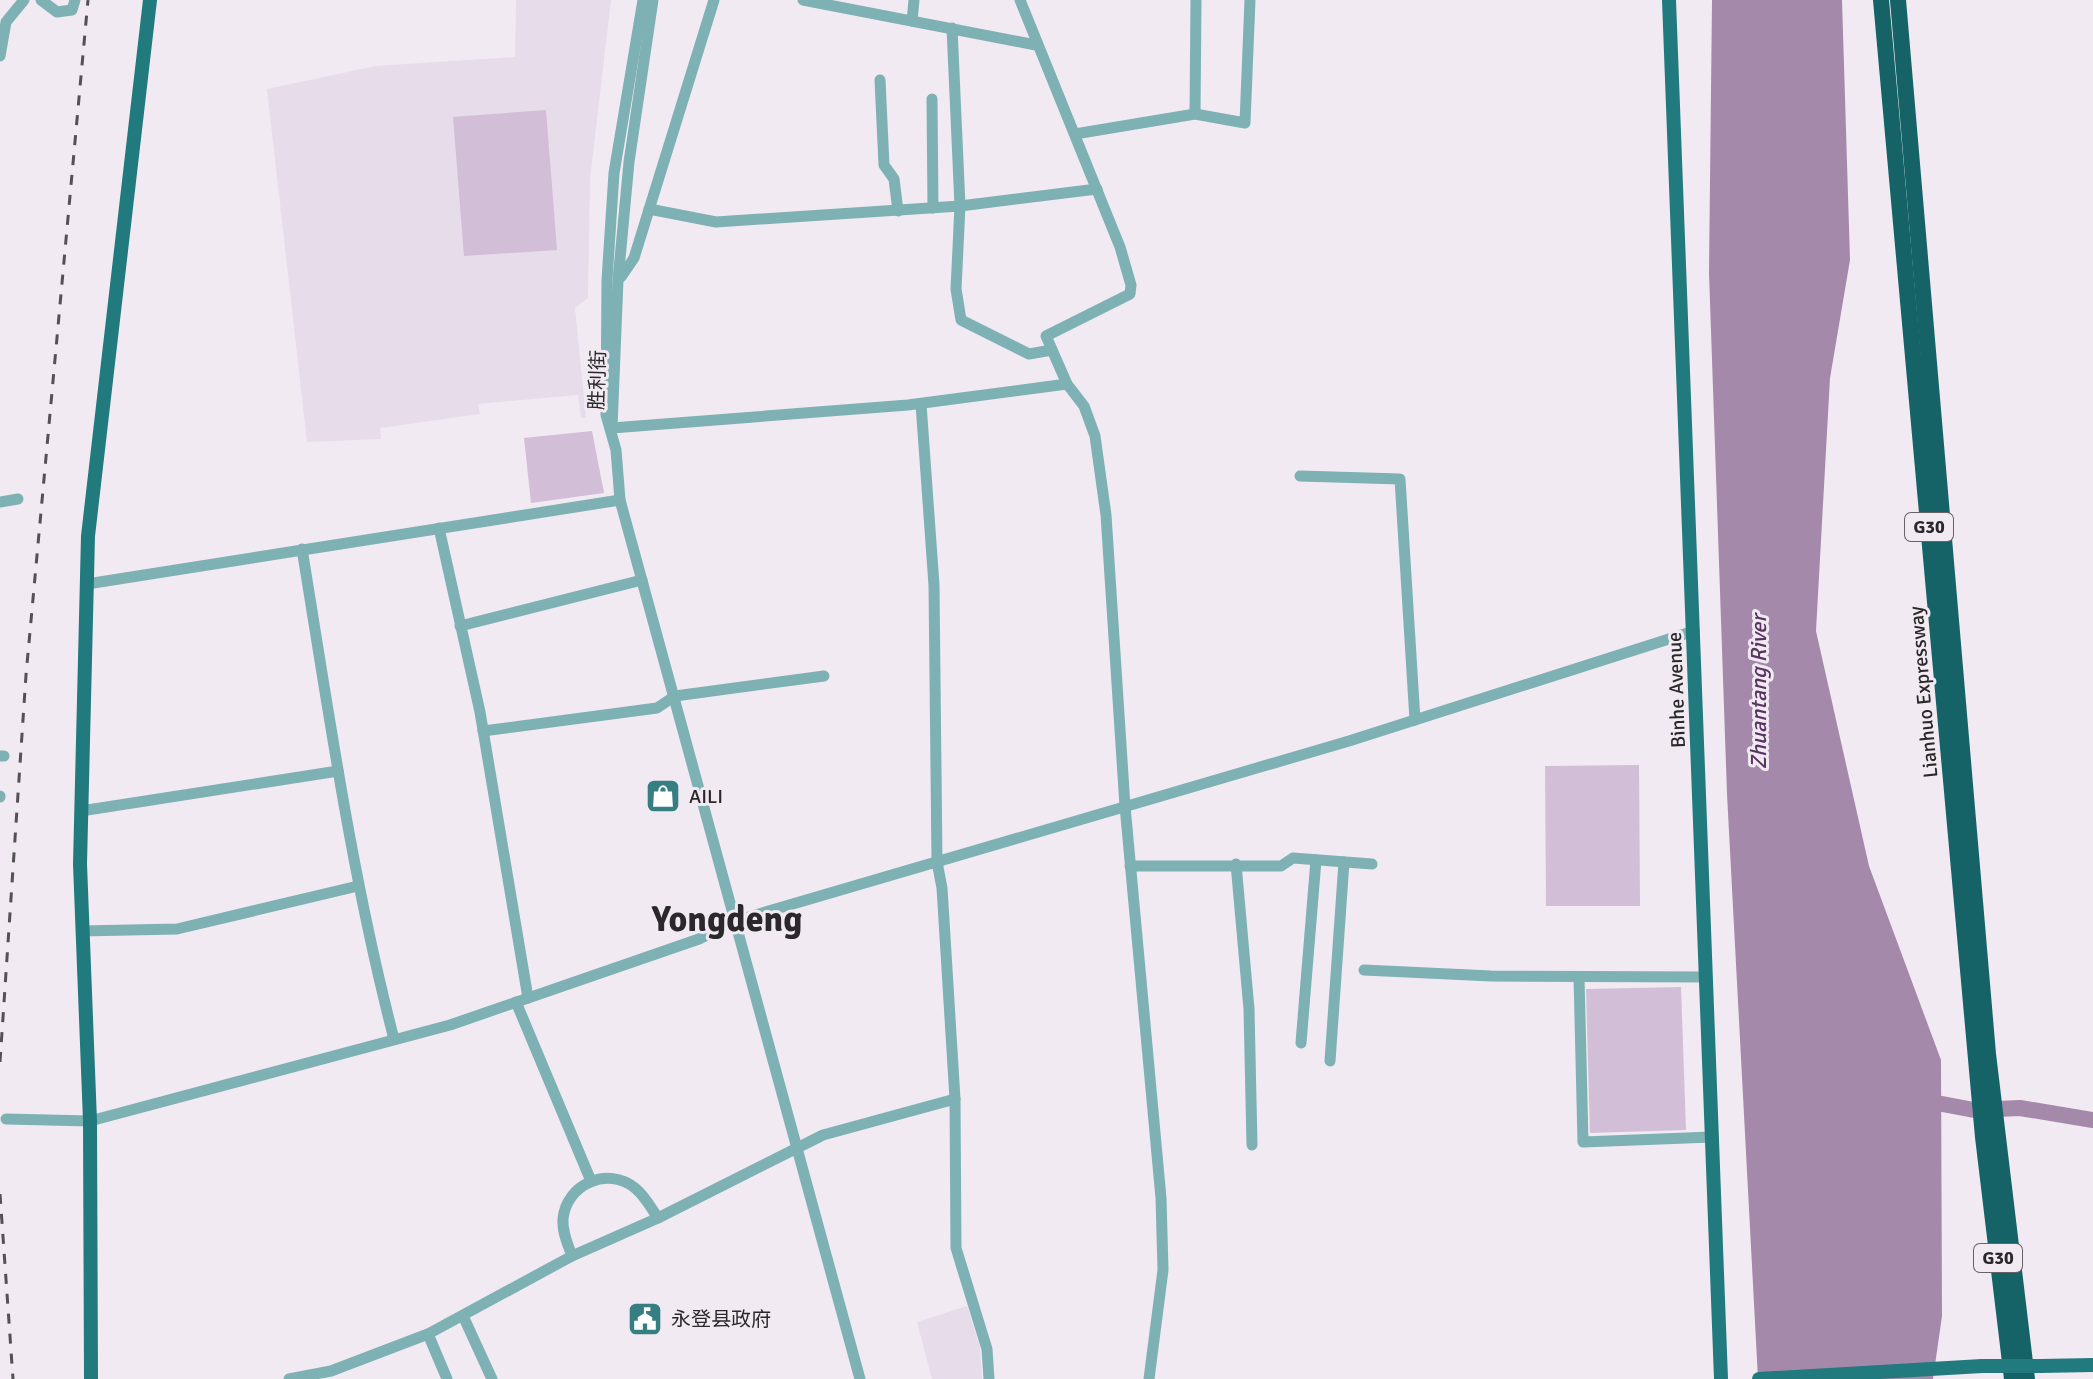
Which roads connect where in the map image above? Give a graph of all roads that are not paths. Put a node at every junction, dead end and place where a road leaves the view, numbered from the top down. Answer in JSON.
{"nodes":[{"id":1,"x":24,"y":0,"type":"edge"},
{"id":2,"x":41,"y":0,"type":"edge"},
{"id":3,"x":75,"y":0,"type":"edge"},
{"id":4,"x":150,"y":0,"type":"edge"},
{"id":5,"x":643,"y":0,"type":"edge"},
{"id":6,"x":653,"y":0,"type":"edge"},
{"id":7,"x":714,"y":0,"type":"edge"},
{"id":8,"x":807,"y":0,"type":"edge"},
{"id":9,"x":914,"y":0,"type":"edge"},
{"id":10,"x":1020,"y":0,"type":"edge"},
{"id":11,"x":1196,"y":0,"type":"edge"},
{"id":12,"x":1250,"y":0,"type":"edge"},
{"id":13,"x":1669,"y":0,"type":"edge"},
{"id":14,"x":1881,"y":0,"type":"edge"},
{"id":15,"x":1898,"y":0,"type":"edge"},
{"id":16,"x":859,"y":6,"type":"edge"},
{"id":17,"x":912,"y":21,"type":"junction"},
{"id":18,"x":952,"y":28,"type":"junction"},
{"id":19,"x":1036,"y":45,"type":"junction"},
{"id":20,"x":0,"y":56,"type":"edge"},
{"id":21,"x":880,"y":80,"type":"dead end"},
{"id":22,"x":932,"y":99,"type":"dead end"},
{"id":23,"x":1195,"y":114,"type":"junction"},
{"id":24,"x":1075,"y":134,"type":"junction"},
{"id":25,"x":1097,"y":189,"type":"junction"},
{"id":26,"x":960,"y":206,"type":"junction"},
{"id":27,"x":933,"y":208,"type":"junction"},
{"id":28,"x":649,"y":209,"type":"junction"},
{"id":29,"x":898,"y":211,"type":"junction"},
{"id":30,"x":618,"y":280,"type":"junction"},
{"id":31,"x":1052,"y":350,"type":"junction"},
{"id":32,"x":1067,"y":384,"type":"junction"},
{"id":33,"x":921,"y":404,"type":"junction"},
{"id":34,"x":612,"y":428,"type":"junction"},
{"id":35,"x":1300,"y":476,"type":"dead end"},
{"id":36,"x":18,"y":499,"type":"dead end"},
{"id":37,"x":620,"y":500,"type":"junction"},
{"id":38,"x":0,"y":502,"type":"edge"},
{"id":39,"x":439,"y":528,"type":"junction"},
{"id":40,"x":302,"y":549,"type":"junction"},
{"id":41,"x":642,"y":580,"type":"junction"},
{"id":42,"x":87,"y":584,"type":"junction"},
{"id":43,"x":460,"y":626,"type":"junction"},
{"id":44,"x":1694,"y":631,"type":"junction"},
{"id":45,"x":824,"y":676,"type":"dead end"},
{"id":46,"x":675,"y":696,"type":"junction"},
{"id":47,"x":1415,"y":720,"type":"junction"},
{"id":48,"x":483,"y":731,"type":"junction"},
{"id":49,"x":338,"y":771,"type":"junction"},
{"id":50,"x":1125,"y":806,"type":"junction"},
{"id":51,"x":81,"y":811,"type":"junction"},
{"id":52,"x":1316,"y":860,"type":"junction"},
{"id":53,"x":937,"y":862,"type":"junction"},
{"id":54,"x":1344,"y":862,"type":"junction"},
{"id":55,"x":1236,"y":864,"type":"junction"},
{"id":56,"x":1372,"y":864,"type":"dead end"},
{"id":57,"x":1130,"y":866,"type":"junction"},
{"id":58,"x":358,"y":886,"type":"junction"},
{"id":59,"x":735,"y":921,"type":"junction"},
{"id":60,"x":82,"y":931,"type":"junction"},
{"id":61,"x":1364,"y":970,"type":"dead end"},
{"id":62,"x":1579,"y":977,"type":"junction"},
{"id":63,"x":1706,"y":977,"type":"junction"},
{"id":64,"x":522,"y":1000,"type":"junction"},
{"id":65,"x":394,"y":1039,"type":"junction"},
{"id":66,"x":1301,"y":1043,"type":"dead end"},
{"id":67,"x":1982,"y":1054,"type":"junction"},
{"id":68,"x":1330,"y":1061,"type":"dead end"},
{"id":69,"x":955,"y":1099,"type":"junction"},
{"id":70,"x":6,"y":1119,"type":"dead end"},
{"id":71,"x":90,"y":1121,"type":"junction"},
{"id":72,"x":1712,"y":1137,"type":"junction"},
{"id":73,"x":1990,"y":1138,"type":"junction"},
{"id":74,"x":1252,"y":1145,"type":"dead end"},
{"id":75,"x":796,"y":1152,"type":"junction"},
{"id":76,"x":591,"y":1181,"type":"junction"},
{"id":77,"x":658,"y":1218,"type":"junction"},
{"id":78,"x":572,"y":1256,"type":"junction"},
{"id":79,"x":464,"y":1318,"type":"junction"},
{"id":80,"x":428,"y":1334,"type":"junction"},
{"id":81,"x":2093,"y":1365,"type":"edge"},
{"id":82,"x":1946,"y":1372,"type":"edge"},
{"id":83,"x":91,"y":1379,"type":"edge"},
{"id":84,"x":289,"y":1379,"type":"edge"},
{"id":85,"x":447,"y":1379,"type":"edge"},
{"id":86,"x":492,"y":1379,"type":"edge"},
{"id":87,"x":860,"y":1379,"type":"edge"},
{"id":88,"x":989,"y":1379,"type":"edge"},
{"id":89,"x":1149,"y":1379,"type":"edge"},
{"id":90,"x":1721,"y":1379,"type":"edge"},
{"id":91,"x":1759,"y":1379,"type":"edge"},
{"id":92,"x":2012,"y":1379,"type":"edge"},
{"id":93,"x":2027,"y":1379,"type":"edge"}],
"edges":[{"from":1,"to":20,"type":"street"},
{"from":2,"to":3,"type":"street"},
{"from":4,"to":42,"type":"main road"},
{"from":5,"to":34,"type":"street","name":"胜利街"},
{"from":6,"to":30,"type":"street","name":"胜利街"},
{"from":7,"to":28,"type":"street"},
{"from":8,"to":16,"type":"street"},
{"from":9,"to":17,"type":"street"},
{"from":10,"to":19,"type":"street"},
{"from":11,"to":23,"type":"street"},
{"from":12,"to":23,"type":"street"},
{"from":13,"to":44,"type":"main road","name":"Binhe Avenue"},
{"from":14,"to":67,"type":"highway","name":"Lianhuo Expressway","number":"G30"},
{"from":15,"to":67,"type":"highway","name":"Lianhuo Expressway","number":"G30"},
{"from":16,"to":17,"type":"street"},
{"from":17,"to":18,"type":"street"},
{"from":18,"to":19,"type":"street"},
{"from":18,"to":26,"type":"street"},
{"from":19,"to":24,"type":"street"},
{"from":21,"to":29,"type":"street"},
{"from":22,"to":27,"type":"street"},
{"from":23,"to":24,"type":"street"},
{"from":24,"to":25,"type":"street"},
{"from":25,"to":26,"type":"street"},
{"from":25,"to":31,"type":"street"},
{"from":26,"to":27,"type":"street"},
{"from":26,"to":31,"type":"street"},
{"from":27,"to":29,"type":"street"},
{"from":28,"to":29,"type":"street"},
{"from":28,"to":30,"type":"street"},
{"from":30,"to":34,"type":"street","name":"胜利街"},
{"from":31,"to":32,"type":"street"},
{"from":32,"to":33,"type":"street"},
{"from":32,"to":50,"type":"street"},
{"from":33,"to":34,"type":"street"},
{"from":33,"to":53,"type":"street"},
{"from":34,"to":37,"type":"street"},
{"from":35,"to":47,"type":"street"},
{"from":36,"to":38,"type":"street"},
{"from":37,"to":39,"type":"street"},
{"from":37,"to":41,"type":"street"},
{"from":39,"to":40,"type":"street"},
{"from":39,"to":43,"type":"street"},
{"from":40,"to":42,"type":"street"},
{"from":40,"to":49,"type":"street"},
{"from":41,"to":43,"type":"street"},
{"from":41,"to":46,"type":"street"},
{"from":42,"to":51,"type":"main road"},
{"from":43,"to":48,"type":"street"},
{"from":44,"to":47,"type":"street"},
{"from":44,"to":63,"type":"main road","name":"Binhe Avenue"},
{"from":45,"to":46,"type":"street"},
{"from":46,"to":48,"type":"street"},
{"from":46,"to":59,"type":"street"},
{"from":47,"to":50,"type":"street"},
{"from":48,"to":64,"type":"street"},
{"from":49,"to":51,"type":"street"},
{"from":49,"to":58,"type":"street"},
{"from":50,"to":53,"type":"street"},
{"from":50,"to":57,"type":"street"},
{"from":51,"to":60,"type":"main road"},
{"from":52,"to":54,"type":"street"},
{"from":52,"to":55,"type":"street"},
{"from":52,"to":66,"type":"street"},
{"from":53,"to":59,"type":"street"},
{"from":53,"to":69,"type":"street"},
{"from":54,"to":56,"type":"street"},
{"from":54,"to":68,"type":"street"},
{"from":55,"to":57,"type":"street"},
{"from":55,"to":74,"type":"street"},
{"from":57,"to":89,"type":"street"},
{"from":58,"to":60,"type":"street"},
{"from":58,"to":65,"type":"street"},
{"from":59,"to":64,"type":"street"},
{"from":59,"to":75,"type":"street"},
{"from":60,"to":71,"type":"main road"},
{"from":61,"to":62,"type":"street"},
{"from":62,"to":63,"type":"street"},
{"from":62,"to":72,"type":"street"},
{"from":63,"to":72,"type":"main road","name":"Binhe Avenue"},
{"from":64,"to":65,"type":"street"},
{"from":64,"to":76,"type":"street"},
{"from":65,"to":71,"type":"street"},
{"from":67,"to":73,"type":"highway","name":"Lianhuo Expressway","number":"G30"},
{"from":69,"to":75,"type":"street"},
{"from":69,"to":88,"type":"street"},
{"from":70,"to":71,"type":"street"},
{"from":71,"to":83,"type":"main road"},
{"from":72,"to":90,"type":"main road","name":"Binhe Avenue"},
{"from":73,"to":92,"type":"highway","name":"Lianhuo Expressway","number":"G30"},
{"from":73,"to":93,"type":"highway","name":"Lianhuo Expressway","number":"G30"},
{"from":75,"to":77,"type":"street"},
{"from":75,"to":87,"type":"street"},
{"from":76,"to":77,"type":"street"},
{"from":76,"to":78,"type":"street"},
{"from":77,"to":78,"type":"street"},
{"from":78,"to":79,"type":"street"},
{"from":79,"to":80,"type":"street"},
{"from":79,"to":86,"type":"street"},
{"from":80,"to":84,"type":"street"},
{"from":80,"to":85,"type":"street"},
{"from":81,"to":82,"type":"main road","bridge":true},
{"from":82,"to":91,"type":"main road"}]}
